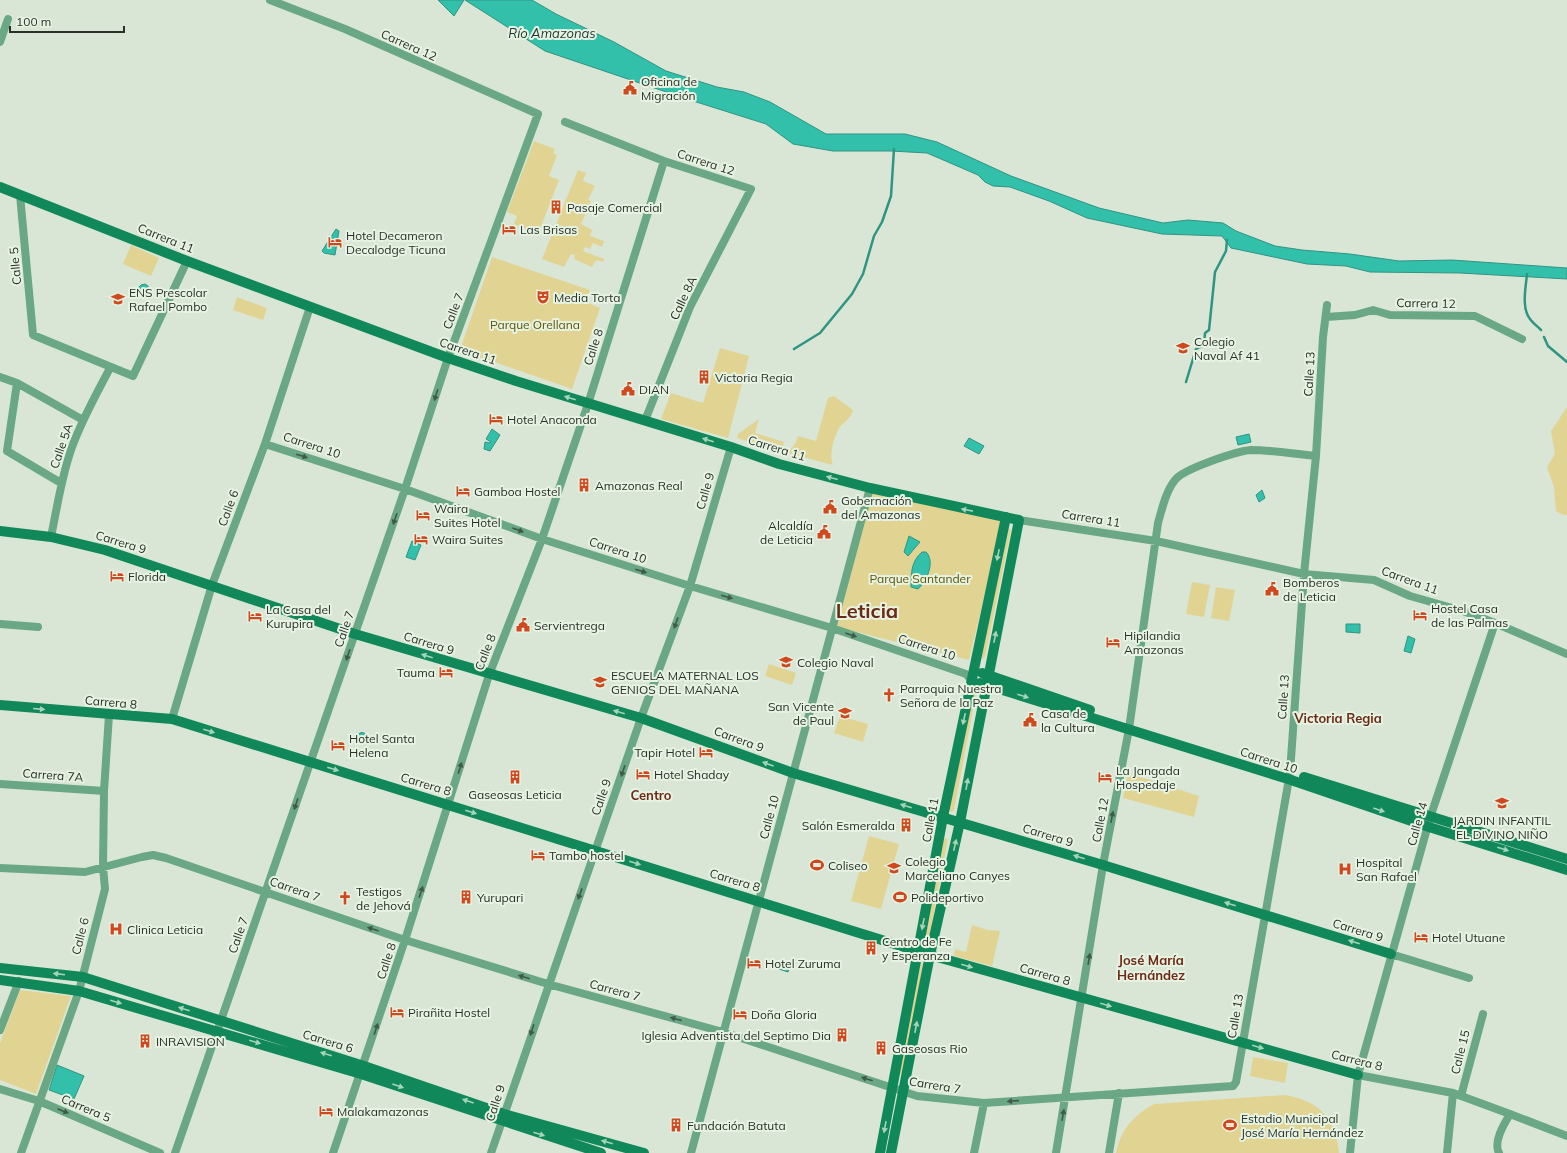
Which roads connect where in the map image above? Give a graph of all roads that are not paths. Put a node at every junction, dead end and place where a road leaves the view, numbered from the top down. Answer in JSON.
{"nodes":[{"id":1,"x":270,"y":0,"type":"edge"},
{"id":2,"x":8,"y":19,"type":"dead end"},
{"id":3,"x":0,"y":42,"type":"edge"},
{"id":4,"x":538,"y":114,"type":"joint"},
{"id":5,"x":565,"y":122,"type":"dead end"},
{"id":6,"x":664,"y":161,"type":"junction"},
{"id":7,"x":0,"y":187,"type":"edge"},
{"id":8,"x":751,"y":189,"type":"joint"},
{"id":9,"x":20,"y":195,"type":"junction"},
{"id":10,"x":186,"y":261,"type":"junction"},
{"id":11,"x":1327,"y":305,"type":"dead end"},
{"id":12,"x":310,"y":307,"type":"junction"},
{"id":13,"x":1326,"y":317,"type":"junction"},
{"id":14,"x":1522,"y":340,"type":"dead end"},
{"id":15,"x":448,"y":358,"type":"junction"},
{"id":16,"x":110,"y":368,"type":"junction"},
{"id":17,"x":0,"y":377,"type":"edge"},
{"id":18,"x":17,"y":383,"type":"junction"},
{"id":19,"x":587,"y":403,"type":"junction"},
{"id":20,"x":83,"y":420,"type":"junction"},
{"id":21,"x":644,"y":420,"type":"junction"},
{"id":22,"x":265,"y":444,"type":"junction"},
{"id":23,"x":731,"y":447,"type":"junction"},
{"id":24,"x":1316,"y":456,"type":"junction"},
{"id":25,"x":61,"y":483,"type":"junction"},
{"id":26,"x":870,"y":488,"type":"junction"},
{"id":27,"x":405,"y":489,"type":"junction"},
{"id":28,"x":1006,"y":517,"type":"junction"},
{"id":29,"x":1019,"y":520,"type":"junction"},
{"id":30,"x":0,"y":531,"type":"edge"},
{"id":31,"x":51,"y":537,"type":"junction"},
{"id":32,"x":541,"y":539,"type":"junction"},
{"id":33,"x":1156,"y":541,"type":"junction"},
{"id":34,"x":1304,"y":574,"type":"junction"},
{"id":35,"x":212,"y":585,"type":"junction"},
{"id":36,"x":690,"y":586,"type":"junction"},
{"id":37,"x":1495,"y":623,"type":"junction"},
{"id":38,"x":0,"y":624,"type":"edge"},
{"id":39,"x":38,"y":627,"type":"dead end"},
{"id":40,"x":832,"y":628,"type":"junction"},
{"id":41,"x":355,"y":634,"type":"junction"},
{"id":42,"x":1567,"y":654,"type":"edge"},
{"id":43,"x":488,"y":674,"type":"junction"},
{"id":44,"x":971,"y":675,"type":"junction"},
{"id":45,"x":987,"y":680,"type":"junction"},
{"id":46,"x":0,"y":705,"type":"edge"},
{"id":47,"x":109,"y":715,"type":"junction"},
{"id":48,"x":641,"y":718,"type":"junction"},
{"id":49,"x":172,"y":719,"type":"junction"},
{"id":50,"x":1129,"y":726,"type":"junction"},
{"id":51,"x":310,"y":762,"type":"junction"},
{"id":52,"x":793,"y":773,"type":"junction"},
{"id":53,"x":1289,"y":776,"type":"junction"},
{"id":54,"x":0,"y":784,"type":"edge"},
{"id":55,"x":104,"y":791,"type":"junction"},
{"id":56,"x":449,"y":805,"type":"junction"},
{"id":57,"x":944,"y":817,"type":"junction"},
{"id":58,"x":960,"y":822,"type":"junction"},
{"id":59,"x":1430,"y":822,"type":"junction"},
{"id":60,"x":595,"y":851,"type":"junction"},
{"id":61,"x":1567,"y":859,"type":"edge"},
{"id":62,"x":1103,"y":865,"type":"junction"},
{"id":63,"x":103,"y":867,"type":"junction"},
{"id":64,"x":0,"y":868,"type":"edge"},
{"id":65,"x":1567,"y":870,"type":"edge"},
{"id":66,"x":266,"y":892,"type":"junction"},
{"id":67,"x":758,"y":901,"type":"junction"},
{"id":68,"x":1264,"y":914,"type":"junction"},
{"id":69,"x":405,"y":940,"type":"junction"},
{"id":70,"x":918,"y":951,"type":"junction"},
{"id":71,"x":1391,"y":954,"type":"junction"},
{"id":72,"x":930,"y":955,"type":"junction"},
{"id":73,"x":0,"y":968,"type":"edge"},
{"id":74,"x":83,"y":977,"type":"junction"},
{"id":75,"x":1469,"y":978,"type":"dead end"},
{"id":76,"x":0,"y":980,"type":"edge"},
{"id":77,"x":19,"y":981,"type":"junction"},
{"id":78,"x":548,"y":984,"type":"junction"},
{"id":79,"x":79,"y":990,"type":"junction"},
{"id":80,"x":1083,"y":998,"type":"junction"},
{"id":81,"x":1483,"y":1014,"type":"dead end"},
{"id":82,"x":221,"y":1021,"type":"junction"},
{"id":83,"x":0,"y":1030,"type":"edge"},
{"id":84,"x":217,"y":1031,"type":"junction"},
{"id":85,"x":724,"y":1032,"type":"junction"},
{"id":86,"x":1243,"y":1043,"type":"junction"},
{"id":87,"x":362,"y":1070,"type":"junction"},
{"id":88,"x":1358,"y":1075,"type":"junction"},
{"id":89,"x":1233,"y":1086,"type":"joint"},
{"id":90,"x":892,"y":1087,"type":"junction"},
{"id":91,"x":0,"y":1089,"type":"edge"},
{"id":92,"x":904,"y":1092,"type":"junction"},
{"id":93,"x":1119,"y":1093,"type":"junction"},
{"id":94,"x":1453,"y":1093,"type":"junction"},
{"id":95,"x":1462,"y":1096,"type":"junction"},
{"id":96,"x":1066,"y":1097,"type":"junction"},
{"id":97,"x":39,"y":1101,"type":"junction"},
{"id":98,"x":984,"y":1103,"type":"junction"},
{"id":99,"x":1510,"y":1114,"type":"junction"},
{"id":100,"x":503,"y":1118,"type":"junction"},
{"id":101,"x":1567,"y":1136,"type":"edge"},
{"id":102,"x":21,"y":1153,"type":"edge"},
{"id":103,"x":160,"y":1153,"type":"edge"},
{"id":104,"x":175,"y":1153,"type":"edge"},
{"id":105,"x":333,"y":1153,"type":"edge"},
{"id":106,"x":491,"y":1153,"type":"edge"},
{"id":107,"x":601,"y":1153,"type":"edge"},
{"id":108,"x":644,"y":1153,"type":"edge"},
{"id":109,"x":691,"y":1153,"type":"edge"},
{"id":110,"x":880,"y":1153,"type":"edge"},
{"id":111,"x":891,"y":1153,"type":"edge"},
{"id":112,"x":974,"y":1153,"type":"edge"},
{"id":113,"x":1056,"y":1153,"type":"edge"},
{"id":114,"x":1109,"y":1153,"type":"edge"},
{"id":115,"x":1350,"y":1153,"type":"edge"},
{"id":116,"x":1447,"y":1153,"type":"edge"},
{"id":117,"x":1499,"y":1153,"type":"edge"}],
"edges":[{"from":1,"to":4,"type":"street","name":"Carrera 12"},
{"from":2,"to":3,"type":"street"},
{"from":4,"to":15,"type":"street","name":"Calle 7"},
{"from":5,"to":6,"type":"street","name":"Carrera 12"},
{"from":6,"to":8,"type":"street","name":"Carrera 12"},
{"from":6,"to":19,"type":"street","name":"Calle 8"},
{"from":7,"to":9,"type":"street","name":"Carrera 11"},
{"from":8,"to":21,"type":"street","name":"Calle 8A"},
{"from":9,"to":10,"type":"street","name":"Carrera 11"},
{"from":9,"to":16,"type":"street","name":"Calle 5"},
{"from":10,"to":12,"type":"street","name":"Carrera 11"},
{"from":10,"to":16,"type":"street"},
{"from":11,"to":13,"type":"street","name":"Calle 13"},
{"from":12,"to":15,"type":"street","name":"Carrera 11"},
{"from":12,"to":22,"type":"street","name":"Calle 6"},
{"from":13,"to":14,"type":"street","name":"Carrera 12"},
{"from":13,"to":24,"type":"street","name":"Calle 13"},
{"from":19,"to":15,"type":"street","name":"Carrera 11","one_way":true},
{"from":15,"to":27,"type":"street","name":"Calle 7","one_way":true},
{"from":16,"to":20,"type":"street","name":"Calle 5A"},
{"from":17,"to":18,"type":"street"},
{"from":18,"to":20,"type":"street"},
{"from":18,"to":25,"type":"street"},
{"from":19,"to":21,"type":"street","name":"Carrera 11"},
{"from":19,"to":32,"type":"street","name":"Calle 8"},
{"from":20,"to":25,"type":"street","name":"Calle 5A"},
{"from":23,"to":21,"type":"street","name":"Carrera 11","one_way":true},
{"from":22,"to":27,"type":"street","name":"Carrera 10","one_way":true},
{"from":22,"to":35,"type":"street","name":"Calle 6"},
{"from":26,"to":23,"type":"street","name":"Carrera 11","one_way":true},
{"from":23,"to":36,"type":"street","name":"Calle 9"},
{"from":24,"to":33,"type":"street","name":"Calle 12"},
{"from":24,"to":34,"type":"street","name":"Calle 13"},
{"from":25,"to":31,"type":"street","name":"Calle 5A"},
{"from":28,"to":26,"type":"street","name":"Carrera 11","one_way":true},
{"from":26,"to":40,"type":"street","name":"Calle 10"},
{"from":27,"to":32,"type":"street","name":"Carrera 10","one_way":true},
{"from":27,"to":41,"type":"street","name":"Calle 7","one_way":true},
{"from":28,"to":29,"type":"street","name":"Carrera 11"},
{"from":28,"to":44,"type":"street","name":"Calle 11","one_way":true},
{"from":29,"to":33,"type":"street","name":"Carrera 11"},
{"from":45,"to":29,"type":"street","one_way":true},
{"from":30,"to":31,"type":"street","name":"Carrera 9"},
{"from":31,"to":35,"type":"street","name":"Carrera 9"},
{"from":32,"to":36,"type":"street","name":"Carrera 10","one_way":true},
{"from":32,"to":43,"type":"street","name":"Calle 8"},
{"from":33,"to":34,"type":"street","name":"Carrera 11"},
{"from":33,"to":50,"type":"street","name":"Calle 12"},
{"from":34,"to":37,"type":"street","name":"Carrera 11"},
{"from":34,"to":53,"type":"street","name":"Calle 13"},
{"from":35,"to":41,"type":"street","name":"Carrera 9"},
{"from":35,"to":49,"type":"street","name":"Calle 6"},
{"from":36,"to":40,"type":"street","name":"Carrera 10","one_way":true},
{"from":36,"to":48,"type":"street","name":"Calle 9","one_way":true},
{"from":37,"to":42,"type":"street","name":"Carrera 11"},
{"from":37,"to":59,"type":"street","name":"Calle 14"},
{"from":38,"to":39,"type":"street"},
{"from":40,"to":44,"type":"street","name":"Carrera 10","one_way":true},
{"from":40,"to":52,"type":"street","name":"Calle 10"},
{"from":43,"to":41,"type":"street","name":"Carrera 9","one_way":true},
{"from":41,"to":51,"type":"street","name":"Calle 7","one_way":true},
{"from":48,"to":43,"type":"street","name":"Carrera 9","one_way":true},
{"from":56,"to":43,"type":"street","name":"Calle 8","one_way":true},
{"from":44,"to":45,"type":"street","name":"Carrera 10"},
{"from":44,"to":57,"type":"street","name":"Calle 11","one_way":true},
{"from":45,"to":50,"type":"street","name":"Carrera 10"},
{"from":58,"to":45,"type":"street","one_way":true},
{"from":46,"to":47,"type":"street","name":"Carrera 8","one_way":true},
{"from":47,"to":49,"type":"street","name":"Carrera 8"},
{"from":47,"to":55,"type":"street","name":"Calle 6"},
{"from":52,"to":48,"type":"street","name":"Carrera 9","one_way":true},
{"from":48,"to":60,"type":"street","name":"Calle 9","one_way":true},
{"from":49,"to":51,"type":"street","name":"Carrera 8","one_way":true},
{"from":50,"to":53,"type":"street","name":"Carrera 10"},
{"from":62,"to":50,"type":"street","name":"Calle 12","one_way":true},
{"from":51,"to":56,"type":"street","name":"Carrera 8","one_way":true},
{"from":51,"to":66,"type":"street","name":"Calle 7","one_way":true},
{"from":57,"to":52,"type":"street","name":"Carrera 9","one_way":true},
{"from":52,"to":67,"type":"street","name":"Calle 10"},
{"from":53,"to":59,"type":"street","name":"Carrera 10"},
{"from":53,"to":68,"type":"street","name":"Calle 13"},
{"from":54,"to":55,"type":"street","name":"Carrera 7A"},
{"from":55,"to":63,"type":"street","name":"Calle 6"},
{"from":56,"to":60,"type":"street","name":"Carrera 8","one_way":true},
{"from":69,"to":56,"type":"street","name":"Calle 8","one_way":true},
{"from":57,"to":58,"type":"street","name":"Carrera 9"},
{"from":57,"to":70,"type":"street","name":"Calle 11","one_way":true},
{"from":62,"to":58,"type":"street","name":"Carrera 9","one_way":true},
{"from":72,"to":58,"type":"street","one_way":true},
{"from":59,"to":61,"type":"street","name":"Carrera 10"},
{"from":59,"to":65,"type":"street","name":"Carrera 10","one_way":true},
{"from":59,"to":71,"type":"street","name":"Calle 14"},
{"from":60,"to":67,"type":"street","name":"Carrera 8","one_way":true},
{"from":60,"to":78,"type":"street","name":"Calle 9","one_way":true},
{"from":68,"to":62,"type":"street","name":"Carrera 9","one_way":true},
{"from":80,"to":62,"type":"street","name":"Calle 12","one_way":true},
{"from":63,"to":64,"type":"street","name":"Carrera 7"},
{"from":63,"to":66,"type":"street","name":"Carrera 7"},
{"from":63,"to":74,"type":"street","name":"Calle 6"},
{"from":69,"to":66,"type":"street","name":"Carrera 7","one_way":true},
{"from":66,"to":82,"type":"street","name":"Calle 7"},
{"from":67,"to":70,"type":"street","name":"Carrera 8"},
{"from":67,"to":85,"type":"street","name":"Calle 10"},
{"from":71,"to":68,"type":"street","name":"Carrera 9","one_way":true},
{"from":68,"to":86,"type":"street","name":"Calle 13"},
{"from":78,"to":69,"type":"street","name":"Carrera 7","one_way":true},
{"from":87,"to":69,"type":"street","name":"Calle 8","one_way":true},
{"from":70,"to":72,"type":"street","name":"Carrera 8"},
{"from":70,"to":90,"type":"street","name":"Calle 11"},
{"from":71,"to":75,"type":"street","name":"Carrera 9"},
{"from":71,"to":88,"type":"street","name":"Calle 14"},
{"from":72,"to":80,"type":"street","name":"Carrera 8","one_way":true},
{"from":92,"to":72,"type":"street","one_way":true},
{"from":74,"to":73,"type":"street","name":"Carrera 6","one_way":true},
{"from":74,"to":79,"type":"street","name":"Calle 6"},
{"from":82,"to":74,"type":"street","name":"Carrera 6","one_way":true},
{"from":76,"to":77,"type":"street","name":"Carrera 6"},
{"from":77,"to":79,"type":"street","name":"Carrera 6"},
{"from":77,"to":83,"type":"street"},
{"from":85,"to":78,"type":"street","name":"Carrera 7","one_way":true},
{"from":78,"to":100,"type":"street","name":"Calle 9","one_way":true},
{"from":79,"to":84,"type":"street","name":"Carrera 6","one_way":true},
{"from":79,"to":97,"type":"street","name":"Calle 6"},
{"from":80,"to":86,"type":"street","name":"Carrera 8","one_way":true},
{"from":80,"to":96,"type":"street","name":"Calle 12"},
{"from":81,"to":95,"type":"street","name":"Calle 15"},
{"from":82,"to":84,"type":"street","name":"Calle 7"},
{"from":87,"to":82,"type":"street","name":"Carrera 6","one_way":true},
{"from":84,"to":87,"type":"street","name":"Carrera 6","one_way":true},
{"from":84,"to":104,"type":"street","name":"Calle 7"},
{"from":90,"to":85,"type":"street","name":"Carrera 7","one_way":true},
{"from":85,"to":109,"type":"street","name":"Calle 10"},
{"from":86,"to":88,"type":"street","name":"Carrera 8","one_way":true},
{"from":86,"to":89,"type":"street","name":"Calle 13"},
{"from":87,"to":100,"type":"street","name":"Carrera 6"},
{"from":87,"to":105,"type":"street","name":"Calle 8"},
{"from":88,"to":94,"type":"street","name":"Carrera 8"},
{"from":88,"to":115,"type":"street","name":"Calle 14"},
{"from":89,"to":93,"type":"street","name":"Carrera 7"},
{"from":90,"to":92,"type":"street","name":"Carrera 7"},
{"from":90,"to":110,"type":"street","name":"Calle 11","one_way":true},
{"from":91,"to":97,"type":"street","name":"Carrera 5"},
{"from":92,"to":98,"type":"street","name":"Carrera 7"},
{"from":92,"to":111,"type":"street"},
{"from":93,"to":96,"type":"street","name":"Carrera 7"},
{"from":93,"to":114,"type":"street"},
{"from":94,"to":95,"type":"street","name":"Carrera 8"},
{"from":94,"to":116,"type":"street"},
{"from":95,"to":99,"type":"street","name":"Carrera 8"},
{"from":96,"to":98,"type":"street","name":"Carrera 7","one_way":true},
{"from":113,"to":96,"type":"street","name":"Calle 12","one_way":true},
{"from":97,"to":102,"type":"street","name":"Calle 6"},
{"from":97,"to":103,"type":"street","name":"Carrera 5","one_way":true},
{"from":98,"to":112,"type":"street"},
{"from":99,"to":101,"type":"street","name":"Carrera 8"},
{"from":99,"to":117,"type":"street"},
{"from":100,"to":106,"type":"street","name":"Calle 9"},
{"from":100,"to":107,"type":"street","name":"Carrera 6","one_way":true},
{"from":108,"to":100,"type":"street","name":"Carrera 6","one_way":true}]}
